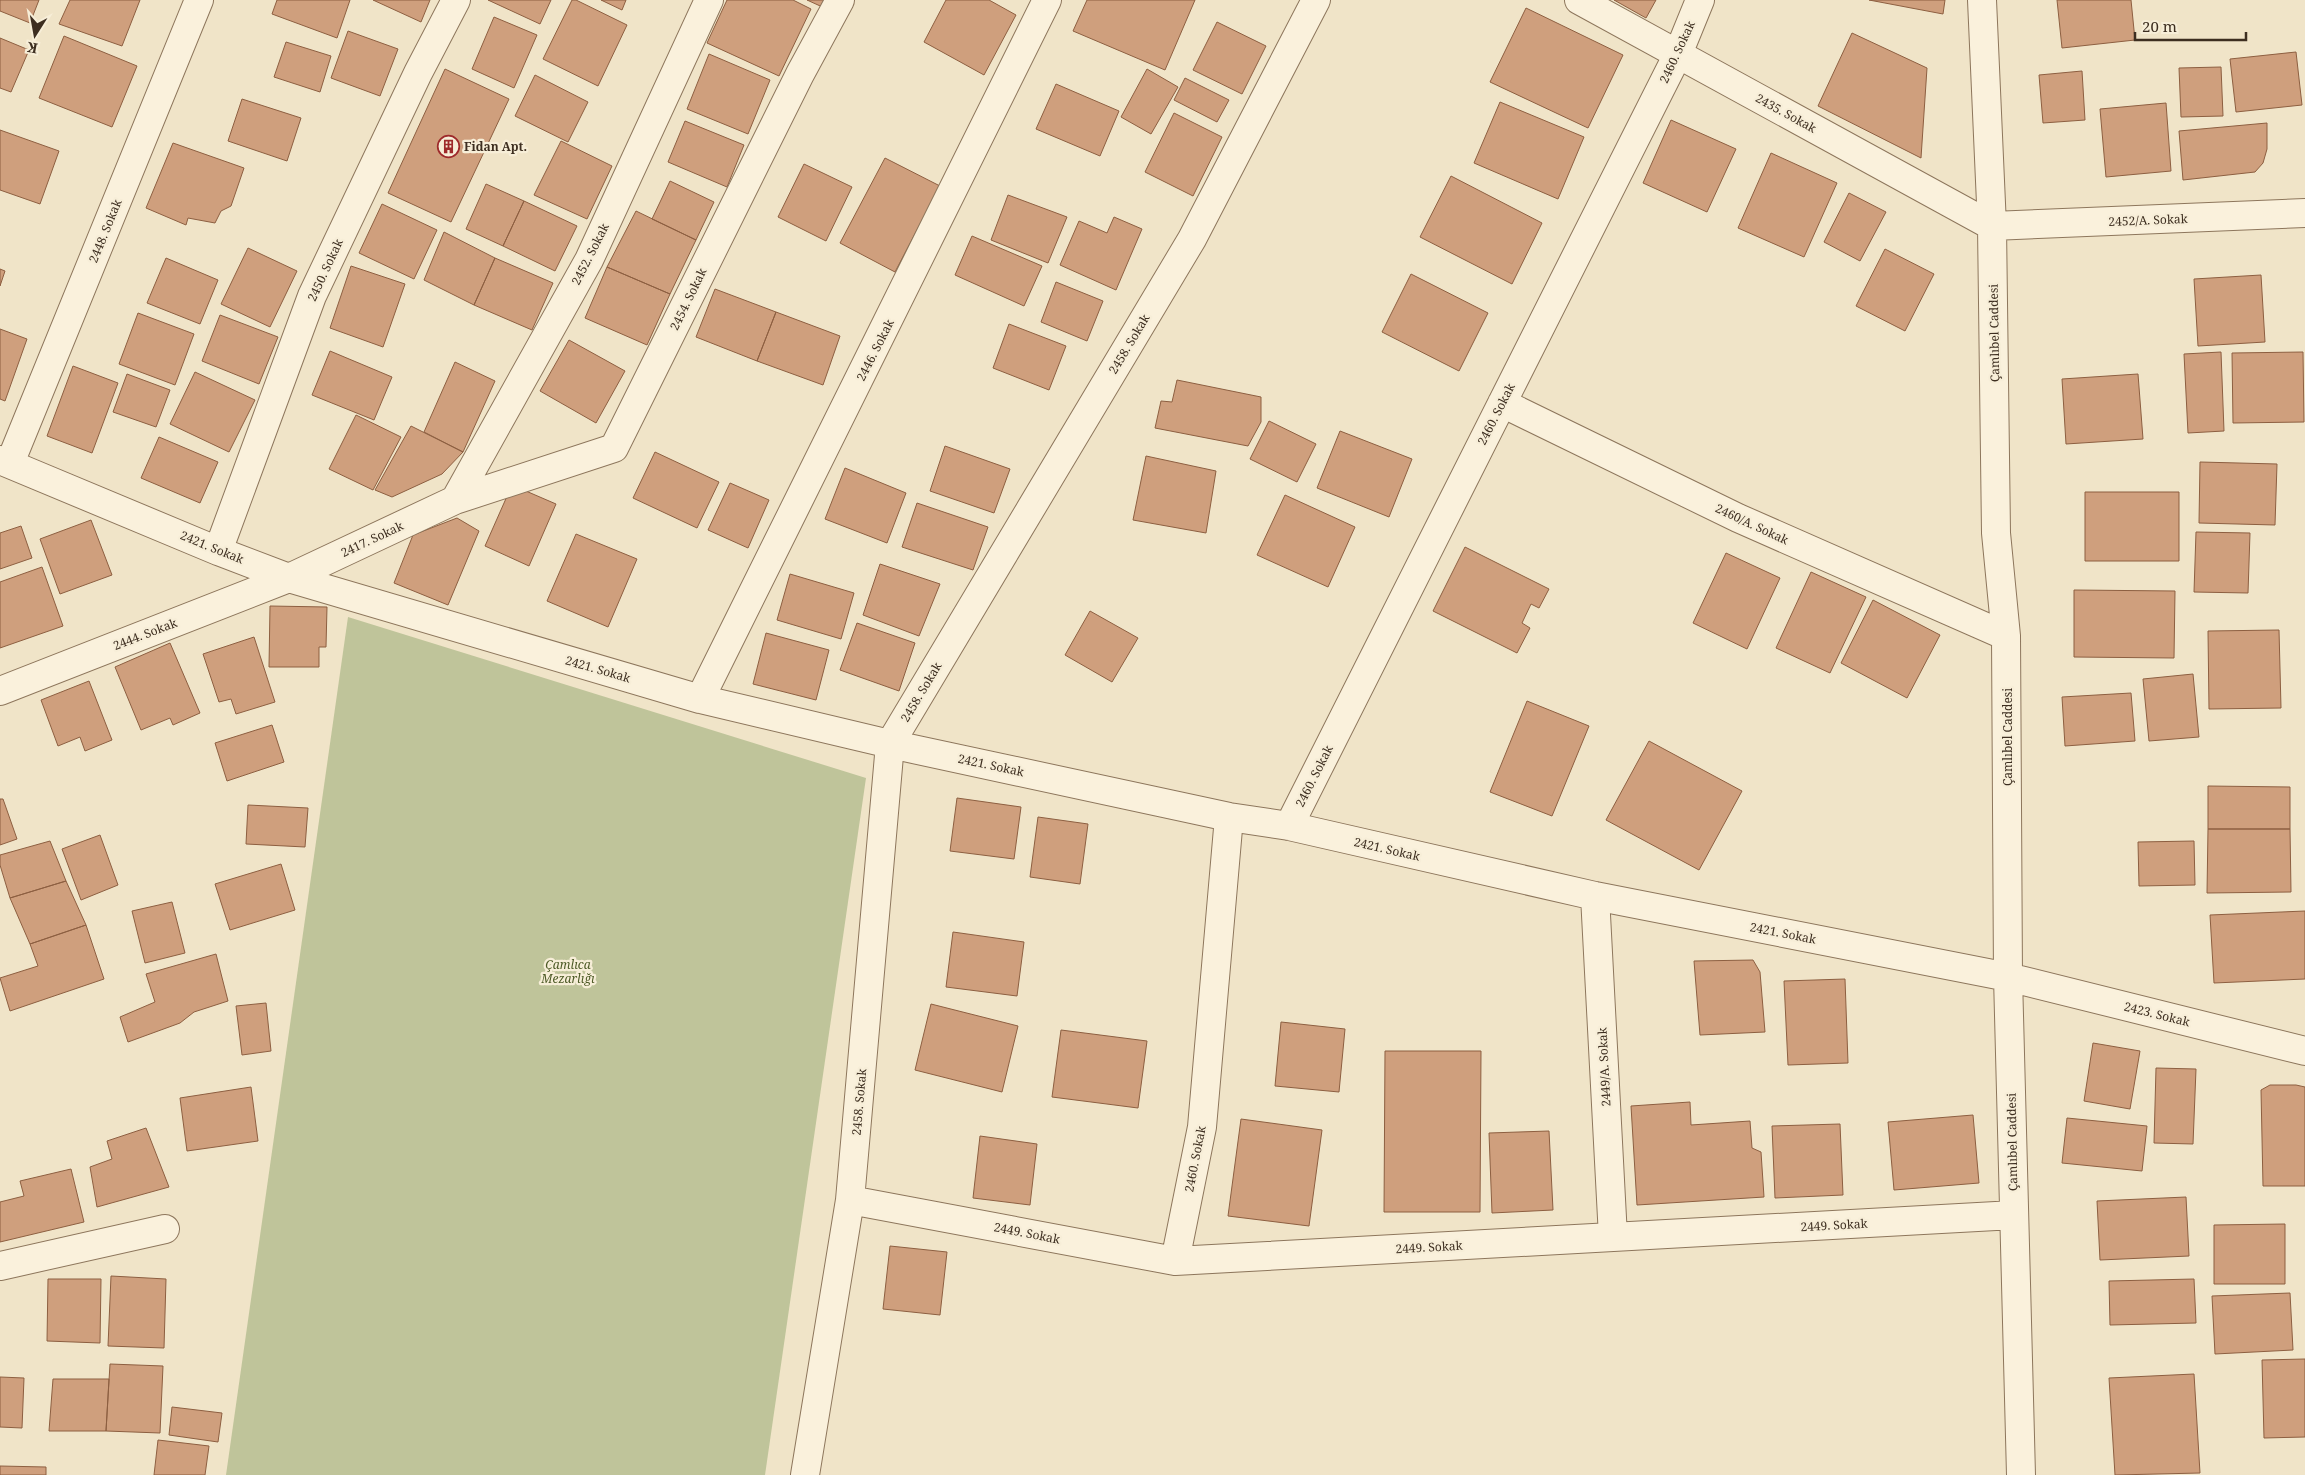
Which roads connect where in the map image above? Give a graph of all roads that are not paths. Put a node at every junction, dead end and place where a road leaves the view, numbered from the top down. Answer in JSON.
{"nodes":[{"id":1,"x":199,"y":0,"type":"edge"},
{"id":2,"x":456,"y":0,"type":"edge"},
{"id":3,"x":709,"y":0,"type":"edge"},
{"id":4,"x":840,"y":0,"type":"edge"},
{"id":5,"x":1047,"y":0,"type":"edge"},
{"id":6,"x":1316,"y":0,"type":"edge"},
{"id":7,"x":1579,"y":0,"type":"edge"},
{"id":8,"x":1700,"y":0,"type":"edge"},
{"id":9,"x":1982,"y":0,"type":"edge"},
{"id":10,"x":1678,"y":54,"type":"junction"},
{"id":11,"x":2305,"y":213,"type":"edge"},
{"id":12,"x":1992,"y":226,"type":"junction"},
{"id":13,"x":1502,"y":403,"type":"junction"},
{"id":14,"x":5,"y":461,"type":"edge"},
{"id":15,"x":454,"y":500,"type":"junction"},
{"id":16,"x":218,"y":551,"type":"junction"},
{"id":17,"x":289,"y":578,"type":"junction"},
{"id":18,"x":2006,"y":636,"type":"junction"},
{"id":19,"x":0,"y":691,"type":"edge"},
{"id":20,"x":700,"y":699,"type":"junction"},
{"id":21,"x":890,"y":744,"type":"junction"},
{"id":22,"x":1229,"y":816,"type":"junction"},
{"id":23,"x":1289,"y":826,"type":"junction"},
{"id":24,"x":1595,"y":896,"type":"junction"},
{"id":25,"x":2008,"y":978,"type":"junction"},
{"id":26,"x":2305,"y":1050,"type":"edge"},
{"id":27,"x":850,"y":1200,"type":"junction"},
{"id":28,"x":2014,"y":1215,"type":"junction"},
{"id":29,"x":165,"y":1229,"type":"dead end"},
{"id":30,"x":1613,"y":1237,"type":"junction"},
{"id":31,"x":1175,"y":1261,"type":"junction"},
{"id":32,"x":0,"y":1266,"type":"edge"},
{"id":33,"x":806,"y":1475,"type":"edge"},
{"id":34,"x":2021,"y":1475,"type":"edge"}],
"edges":[{"from":1,"to":14,"type":"street","name":"2448. Sokak"},
{"from":2,"to":16,"type":"street","name":"2450. Sokak"},
{"from":3,"to":15,"type":"street","name":"2452. Sokak"},
{"from":4,"to":15,"type":"street","name":"2454. Sokak"},
{"from":5,"to":20,"type":"street","name":"2446. Sokak"},
{"from":6,"to":21,"type":"street","name":"2458. Sokak"},
{"from":7,"to":10,"type":"street","name":"2435. Sokak"},
{"from":8,"to":10,"type":"street","name":"2460. Sokak"},
{"from":9,"to":12,"type":"street","name":"Çamlıbel Caddesi"},
{"from":10,"to":12,"type":"street","name":"2435. Sokak"},
{"from":10,"to":13,"type":"street","name":"2460. Sokak"},
{"from":11,"to":12,"type":"street","name":"2452/A. Sokak"},
{"from":12,"to":18,"type":"street","name":"Çamlıbel Caddesi"},
{"from":13,"to":18,"type":"street","name":"2460/A. Sokak"},
{"from":13,"to":23,"type":"street","name":"2460. Sokak"},
{"from":14,"to":16,"type":"street","name":"2421. Sokak"},
{"from":15,"to":17,"type":"street","name":"2417. Sokak"},
{"from":16,"to":17,"type":"street","name":"2421. Sokak"},
{"from":17,"to":19,"type":"street","name":"2444. Sokak"},
{"from":17,"to":20,"type":"street","name":"2421. Sokak"},
{"from":18,"to":25,"type":"street","name":"Çamlıbel Caddesi"},
{"from":20,"to":21,"type":"street","name":"2421. Sokak"},
{"from":21,"to":22,"type":"street","name":"2421. Sokak"},
{"from":21,"to":27,"type":"street","name":"2458. Sokak"},
{"from":22,"to":23,"type":"street","name":"2421. Sokak"},
{"from":22,"to":31,"type":"street","name":"2460. Sokak"},
{"from":23,"to":24,"type":"street","name":"2421. Sokak"},
{"from":24,"to":25,"type":"street","name":"2421. Sokak"},
{"from":24,"to":30,"type":"street","name":"2449/A. Sokak"},
{"from":25,"to":26,"type":"street","name":"2423. Sokak"},
{"from":25,"to":28,"type":"street","name":"Çamlıbel Caddesi"},
{"from":27,"to":31,"type":"street","name":"2449. Sokak"},
{"from":27,"to":33,"type":"street","name":"2458. Sokak"},
{"from":28,"to":30,"type":"street","name":"2449. Sokak"},
{"from":28,"to":34,"type":"street","name":"Çamlıbel Caddesi"},
{"from":29,"to":32,"type":"street"},
{"from":30,"to":31,"type":"street","name":"2449. Sokak"}]}
